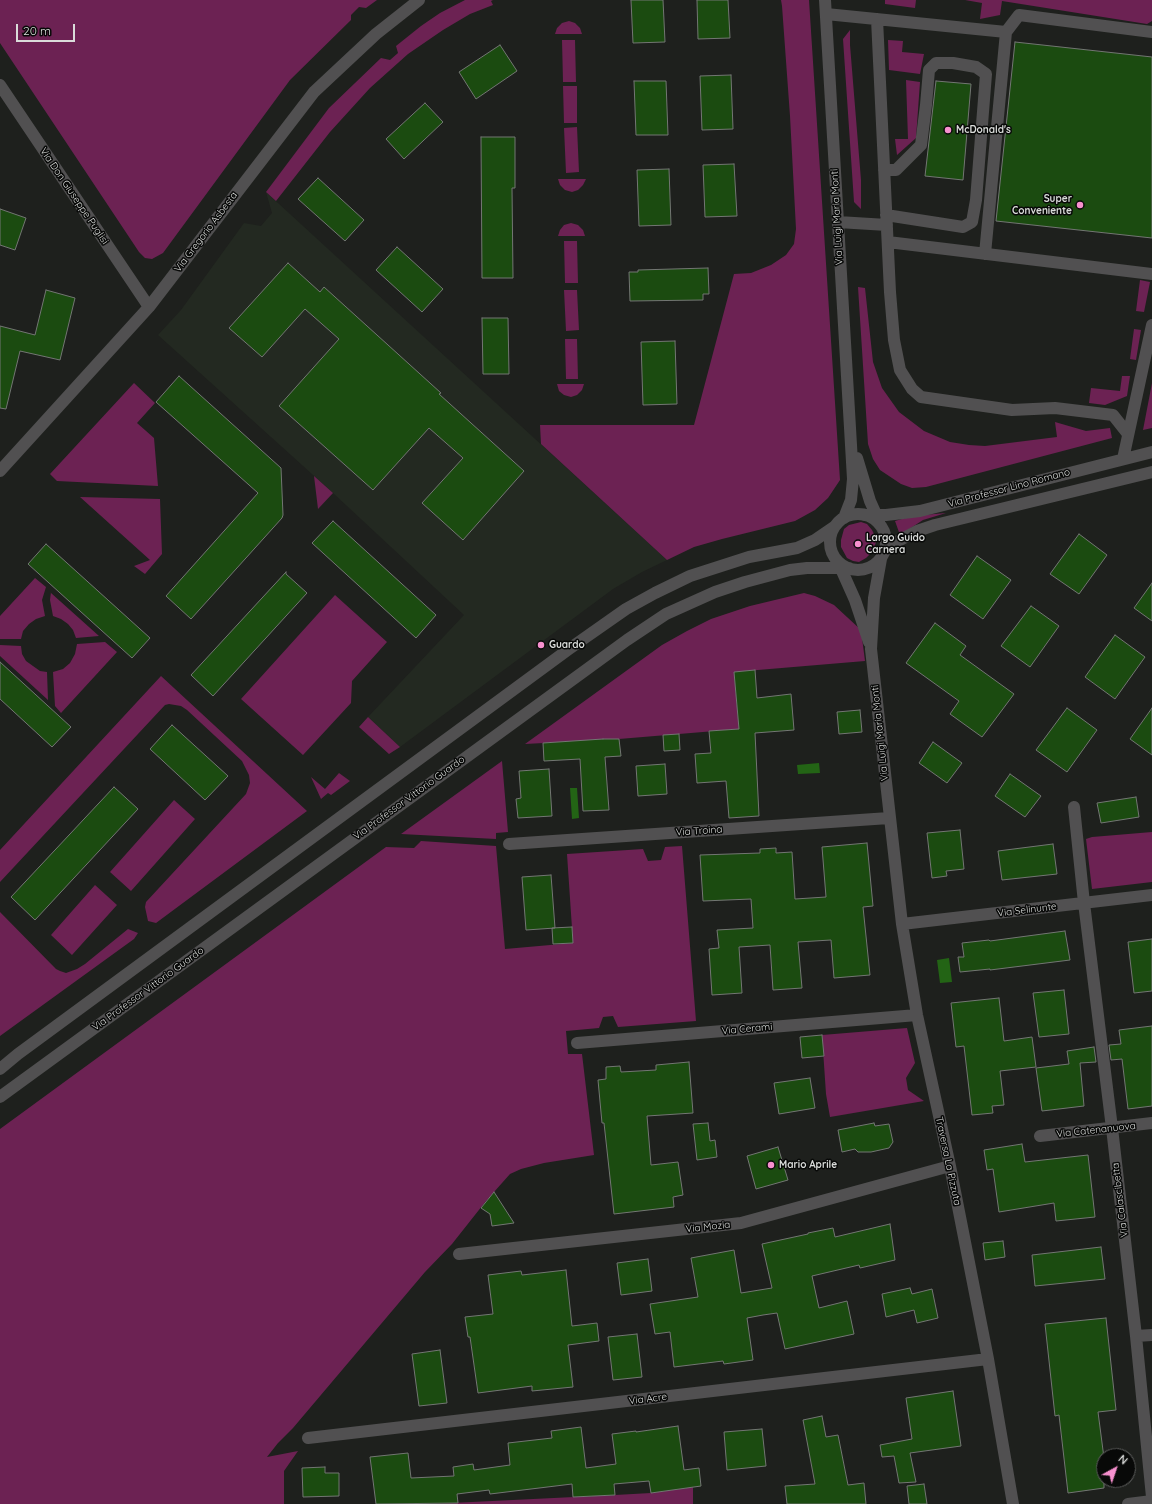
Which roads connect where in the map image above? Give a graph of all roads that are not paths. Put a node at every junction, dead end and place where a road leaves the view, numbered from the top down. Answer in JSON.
{"nodes":[{"id":1,"x":419,"y":0,"type":"edge"},
{"id":2,"x":825,"y":0,"type":"edge"},
{"id":3,"x":826,"y":14,"type":"junction"},
{"id":4,"x":877,"y":19,"type":"junction"},
{"id":5,"x":1006,"y":32,"type":"junction"},
{"id":6,"x":1152,"y":32,"type":"edge"},
{"id":7,"x":0,"y":86,"type":"edge"},
{"id":8,"x":884,"y":170,"type":"junction"},
{"id":9,"x":886,"y":220,"type":"junction"},
{"id":10,"x":838,"y":222,"type":"junction"},
{"id":11,"x":888,"y":242,"type":"junction"},
{"id":12,"x":985,"y":254,"type":"junction"},
{"id":13,"x":1152,"y":274,"type":"edge"},
{"id":14,"x":149,"y":307,"type":"junction"},
{"id":15,"x":1152,"y":325,"type":"edge"},
{"id":16,"x":1134,"y":408,"type":"junction"},
{"id":17,"x":1113,"y":415,"type":"junction"},
{"id":18,"x":850,"y":434,"type":"junction"},
{"id":19,"x":1128,"y":434,"type":"junction"},
{"id":20,"x":1152,"y":452,"type":"edge"},
{"id":21,"x":1123,"y":459,"type":"junction"},
{"id":22,"x":0,"y":471,"type":"edge"},
{"id":23,"x":1152,"y":472,"type":"edge"},
{"id":24,"x":844,"y":518,"type":"junction"},
{"id":25,"x":873,"y":518,"type":"junction"},
{"id":26,"x":834,"y":527,"type":"junction"},
{"id":27,"x":883,"y":553,"type":"junction"},
{"id":28,"x":842,"y":565,"type":"junction"},
{"id":29,"x":871,"y":648,"type":"junction"},
{"id":30,"x":1074,"y":807,"type":"dead end"},
{"id":31,"x":889,"y":818,"type":"junction"},
{"id":32,"x":509,"y":844,"type":"dead end"},
{"id":33,"x":1152,"y":895,"type":"edge"},
{"id":34,"x":1084,"y":903,"type":"junction"},
{"id":35,"x":902,"y":924,"type":"junction"},
{"id":36,"x":917,"y":1015,"type":"junction"},
{"id":37,"x":577,"y":1043,"type":"dead end"},
{"id":38,"x":18,"y":1054,"type":"junction"},
{"id":39,"x":0,"y":1065,"type":"edge"},
{"id":40,"x":0,"y":1069,"type":"edge"},
{"id":41,"x":0,"y":1097,"type":"edge"},
{"id":42,"x":1152,"y":1124,"type":"edge"},
{"id":43,"x":1112,"y":1128,"type":"junction"},
{"id":44,"x":1040,"y":1136,"type":"dead end"},
{"id":45,"x":950,"y":1166,"type":"junction"},
{"id":46,"x":459,"y":1254,"type":"dead end"},
{"id":47,"x":1152,"y":1334,"type":"edge"},
{"id":48,"x":1136,"y":1336,"type":"junction"},
{"id":49,"x":988,"y":1359,"type":"junction"},
{"id":50,"x":308,"y":1438,"type":"dead end"},
{"id":51,"x":1152,"y":1497,"type":"edge"},
{"id":52,"x":1152,"y":1501,"type":"edge"},
{"id":53,"x":1013,"y":1504,"type":"edge"},
{"id":54,"x":1128,"y":1504,"type":"edge"}],
"edges":[{"from":1,"to":14,"type":"street","name":"Via Gregorio Asbesta"},
{"from":2,"to":3,"type":"street","name":"Via Luigi Maria Monti"},
{"from":3,"to":4,"type":"street"},
{"from":3,"to":10,"type":"street","name":"Via Luigi Maria Monti"},
{"from":4,"to":5,"type":"street"},
{"from":4,"to":8,"type":"street"},
{"from":5,"to":6,"type":"street"},
{"from":5,"to":12,"type":"street"},
{"from":7,"to":14,"type":"street","name":"Via Don Giuseppe Puglisi"},
{"from":8,"to":9,"type":"street"},
{"from":8,"to":9,"type":"street"},
{"from":9,"to":10,"type":"street"},
{"from":9,"to":11,"type":"street"},
{"from":10,"to":18,"type":"street","name":"Via Luigi Maria Monti"},
{"from":11,"to":12,"type":"street"},
{"from":11,"to":17,"type":"street"},
{"from":12,"to":13,"type":"street"},
{"from":14,"to":22,"type":"street","name":"Via Gregorio Asbesta"},
{"from":15,"to":16,"type":"street"},
{"from":16,"to":17,"type":"street"},
{"from":16,"to":19,"type":"street"},
{"from":17,"to":19,"type":"street"},
{"from":18,"to":24,"type":"street"},
{"from":18,"to":25,"type":"street"},
{"from":19,"to":21,"type":"street"},
{"from":20,"to":21,"type":"street","name":"Via Professor Lino Romano"},
{"from":21,"to":25,"type":"street","name":"Via Professor Lino Romano"},
{"from":23,"to":27,"type":"street","name":"Via Professor Lino Romano"},
{"from":24,"to":25,"type":"street"},
{"from":24,"to":26,"type":"street"},
{"from":25,"to":27,"type":"street"},
{"from":26,"to":28,"type":"street"},
{"from":26,"to":38,"type":"street"},
{"from":27,"to":28,"type":"street"},
{"from":27,"to":29,"type":"street"},
{"from":28,"to":29,"type":"street"},
{"from":28,"to":41,"type":"street","name":"Via Professor Vittorio Guardo"},
{"from":29,"to":31,"type":"street","name":"Via Luigi Maria Monti"},
{"from":30,"to":34,"type":"street","name":"Via Calascibetta"},
{"from":31,"to":32,"type":"street","name":"Via Troina"},
{"from":31,"to":35,"type":"street","name":"Traversa La Pizzuta"},
{"from":33,"to":34,"type":"street","name":"Via Selinunte"},
{"from":34,"to":35,"type":"street","name":"Via Selinunte"},
{"from":34,"to":43,"type":"street","name":"Via Calascibetta"},
{"from":35,"to":36,"type":"street","name":"Traversa La Pizzuta"},
{"from":36,"to":37,"type":"street","name":"Via Cerami"},
{"from":36,"to":45,"type":"street","name":"Traversa La Pizzuta"},
{"from":38,"to":39,"type":"street"},
{"from":38,"to":40,"type":"street"},
{"from":42,"to":43,"type":"street","name":"Via Catenanuova"},
{"from":43,"to":44,"type":"street","name":"Via Catenanuova"},
{"from":43,"to":48,"type":"street","name":"Via Calascibetta"},
{"from":45,"to":46,"type":"street","name":"Via Mozia"},
{"from":45,"to":49,"type":"street","name":"Traversa La Pizzuta"},
{"from":47,"to":48,"type":"street"},
{"from":48,"to":51,"type":"street","name":"Via Calascibetta"},
{"from":49,"to":50,"type":"street","name":"Via Acre"},
{"from":49,"to":53,"type":"street","name":"Traversa La Pizzuta"},
{"from":52,"to":54,"type":"street"}]}
